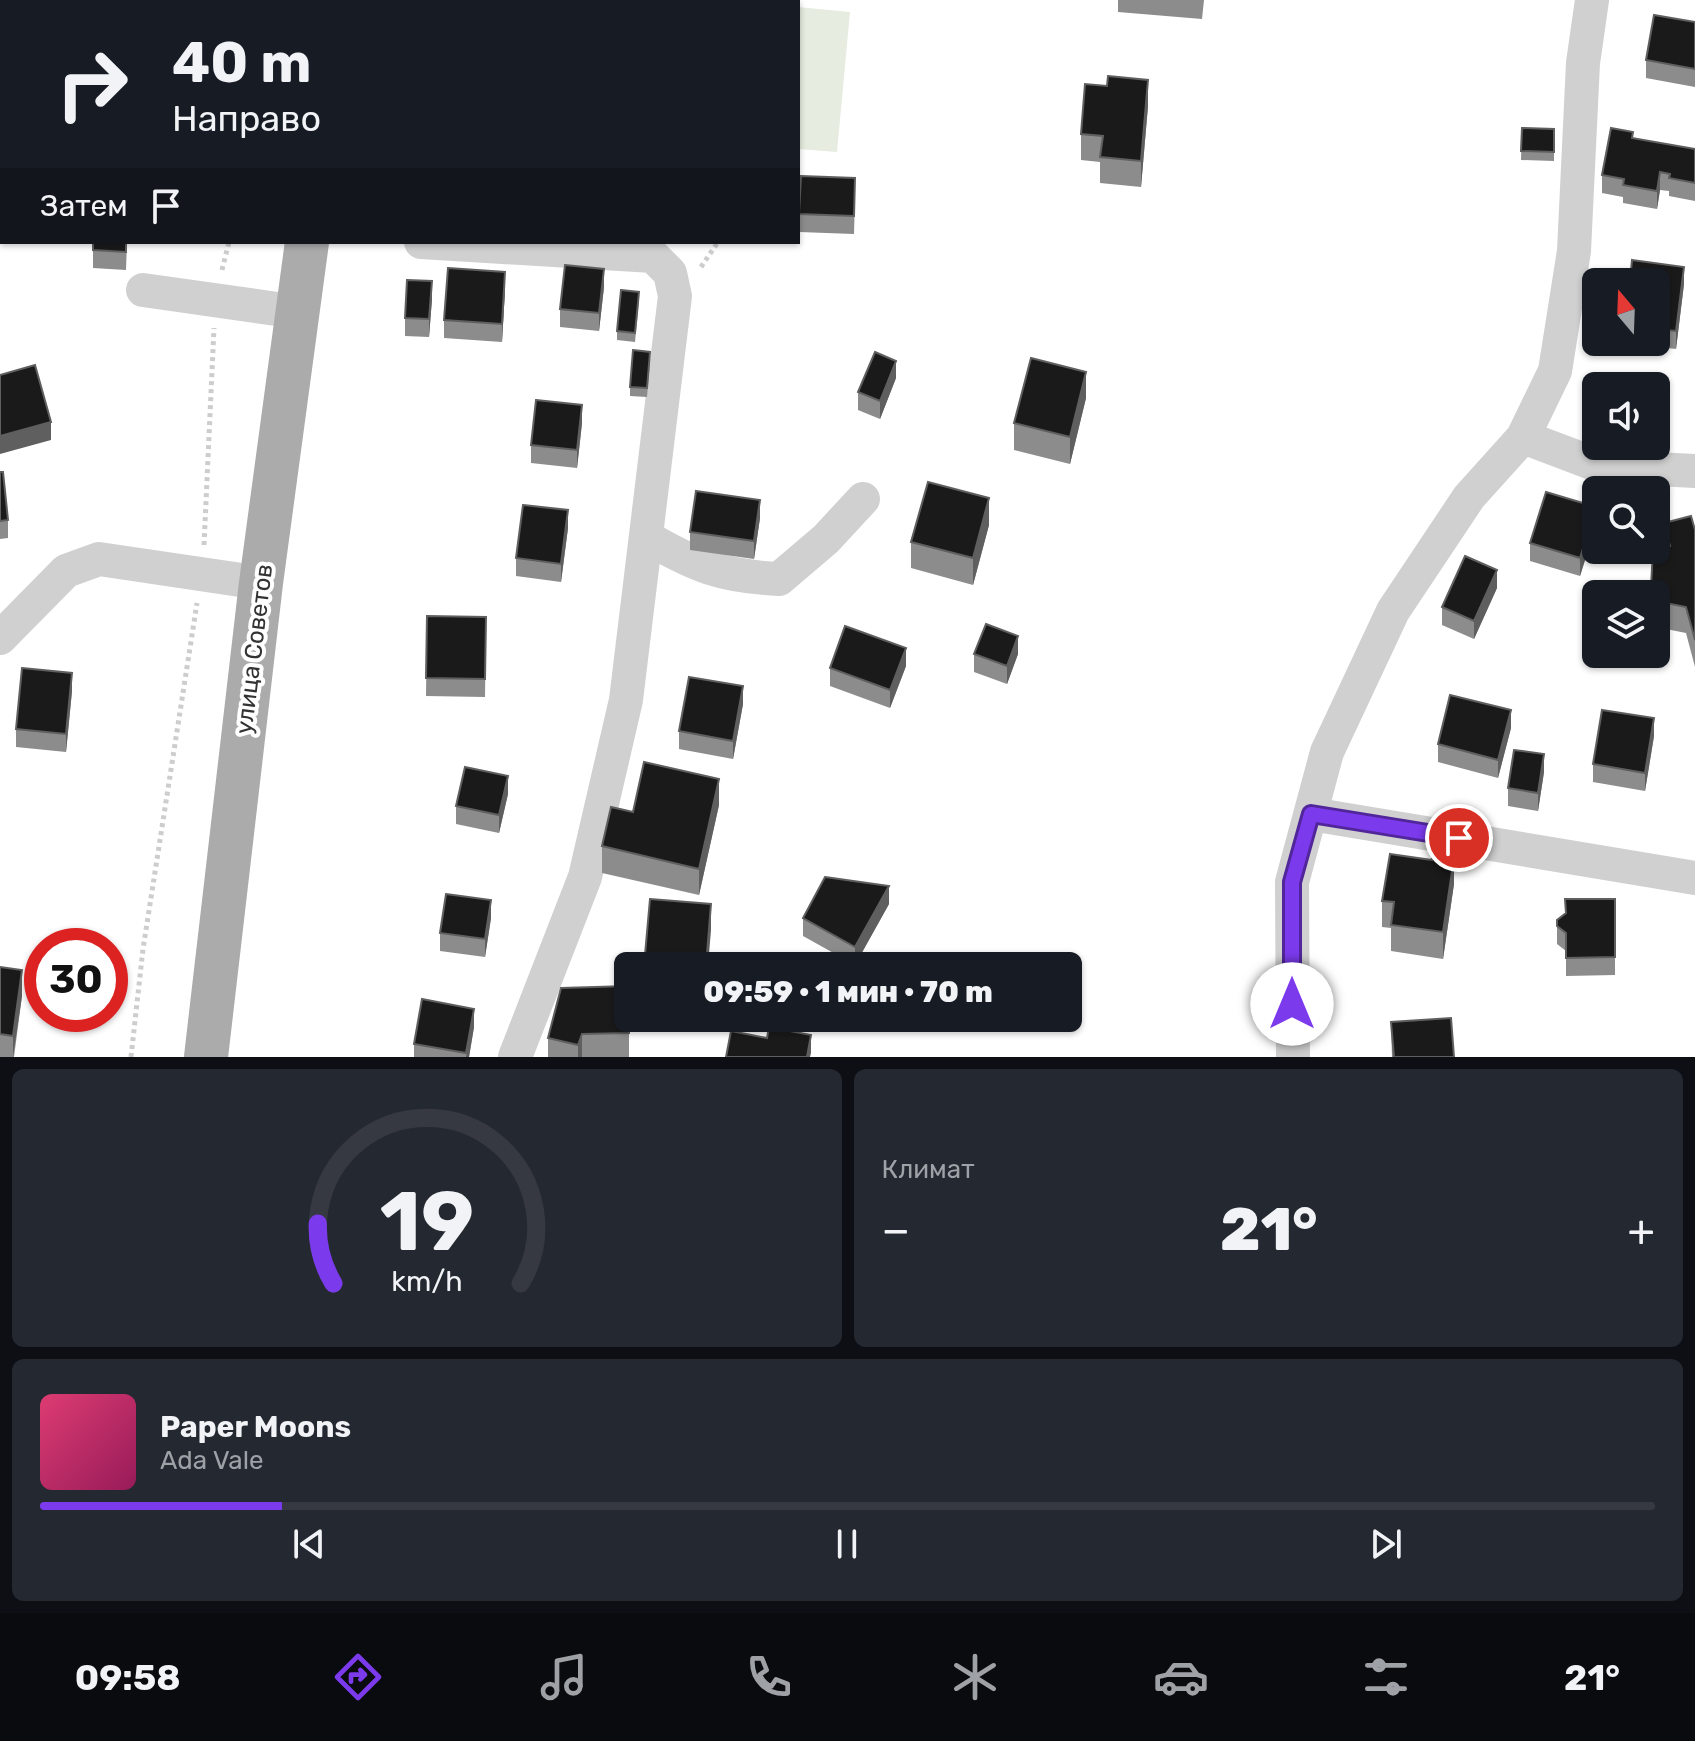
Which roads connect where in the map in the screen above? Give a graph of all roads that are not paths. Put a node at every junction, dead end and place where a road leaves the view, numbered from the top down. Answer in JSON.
{"nodes":[{"id":1,"x":1592,"y":0,"type":"edge"},
{"id":2,"x":307,"y":244,"type":"edge"},
{"id":3,"x":454,"y":244,"type":"edge"},
{"id":4,"x":143,"y":290,"type":"dead end"},
{"id":5,"x":298,"y":312,"type":"junction"},
{"id":6,"x":1523,"y":437,"type":"junction"},
{"id":7,"x":1695,"y":471,"type":"edge"},
{"id":8,"x":863,"y":499,"type":"dead end"},
{"id":9,"x":646,"y":537,"type":"junction"},
{"id":10,"x":261,"y":583,"type":"junction"},
{"id":11,"x":0,"y":638,"type":"edge"},
{"id":12,"x":1311,"y":814,"type":"junction"},
{"id":13,"x":1695,"y":878,"type":"edge"},
{"id":14,"x":206,"y":1057,"type":"edge"},
{"id":15,"x":515,"y":1057,"type":"edge"},
{"id":16,"x":1293,"y":1057,"type":"edge"}],
"edges":[{"from":1,"to":6,"type":"street"},
{"from":2,"to":5,"type":"main road","name":"улица Советов"},
{"from":3,"to":9,"type":"street"},
{"from":4,"to":5,"type":"street"},
{"from":5,"to":10,"type":"main road","name":"улица Советов"},
{"from":6,"to":7,"type":"street"},
{"from":6,"to":12,"type":"street"},
{"from":8,"to":9,"type":"street"},
{"from":9,"to":15,"type":"street"},
{"from":10,"to":11,"type":"street"},
{"from":10,"to":14,"type":"main road","name":"улица Советов"},
{"from":12,"to":13,"type":"street"},
{"from":12,"to":16,"type":"street"}]}
